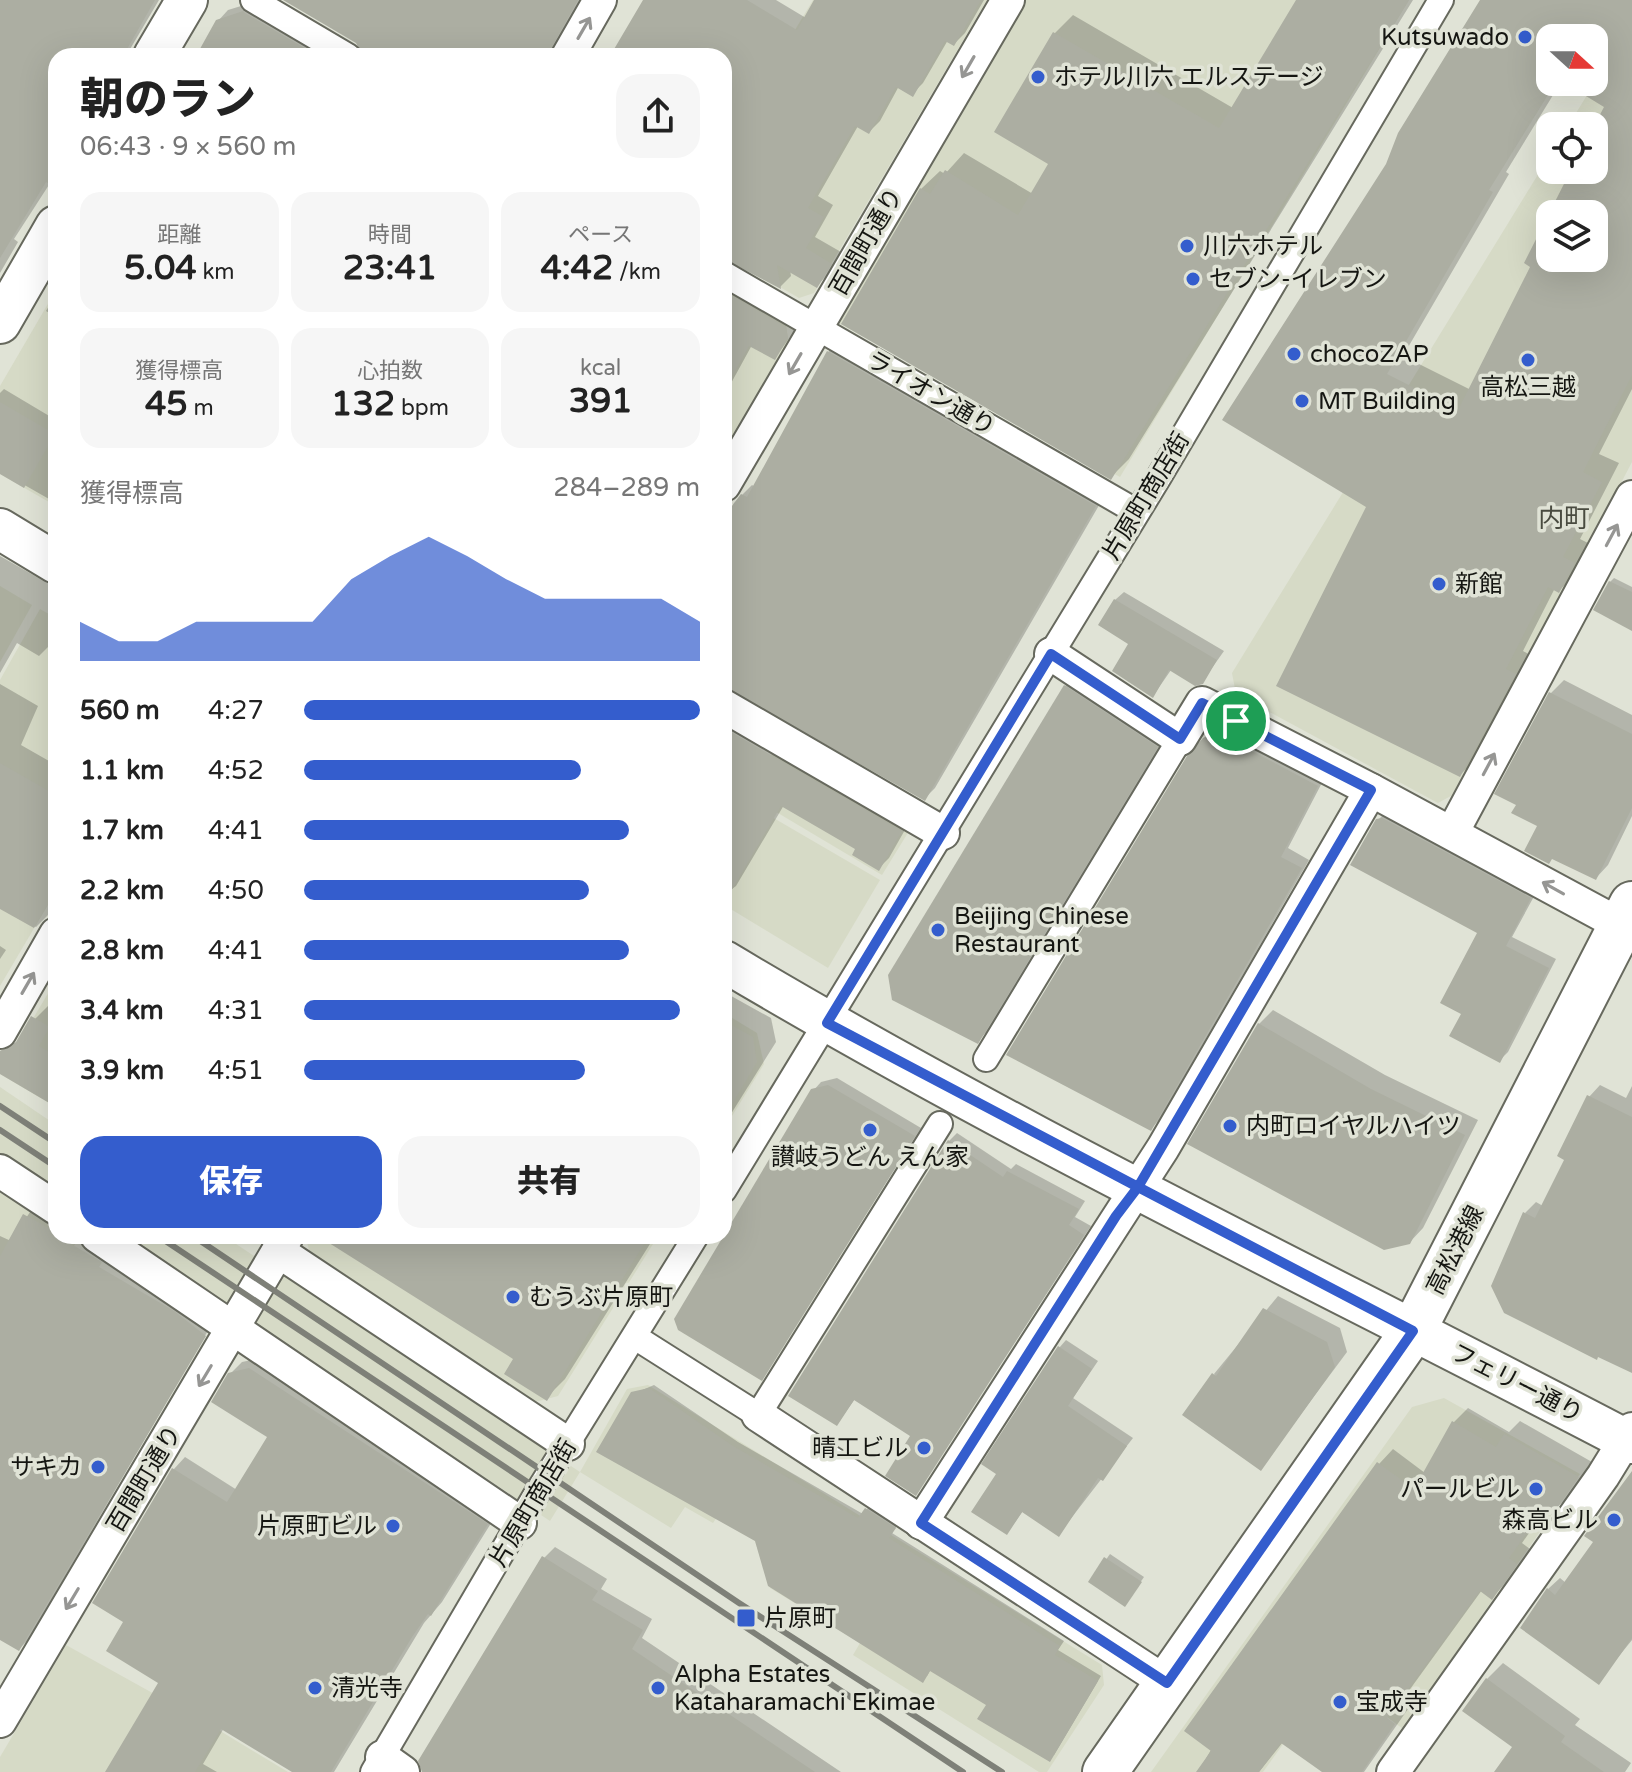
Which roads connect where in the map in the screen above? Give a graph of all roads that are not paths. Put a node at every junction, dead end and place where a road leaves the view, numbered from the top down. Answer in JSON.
{"nodes":[{"id":1,"x":187,"y":0,"type":"edge"},
{"id":2,"x":253,"y":0,"type":"edge"},
{"id":3,"x":600,"y":0,"type":"edge"},
{"id":4,"x":1008,"y":0,"type":"edge"},
{"id":5,"x":1441,"y":0,"type":"edge"},
{"id":6,"x":159,"y":48,"type":"edge"},
{"id":7,"x":334,"y":48,"type":"edge"},
{"id":8,"x":573,"y":48,"type":"edge"},
{"id":9,"x":48,"y":240,"type":"edge"},
{"id":10,"x":732,"y":279,"type":"edge"},
{"id":11,"x":0,"y":323,"type":"edge"},
{"id":12,"x":816,"y":327,"type":"junction"},
{"id":13,"x":732,"y":471,"type":"edge"},
{"id":14,"x":1632,"y":497,"type":"edge"},
{"id":15,"x":1137,"y":512,"type":"junction"},
{"id":16,"x":0,"y":529,"type":"edge"},
{"id":17,"x":48,"y":558,"type":"edge"},
{"id":18,"x":1051,"y":654,"type":"junction"},
{"id":19,"x":732,"y":711,"type":"edge"},
{"id":20,"x":1180,"y":739,"type":"junction"},
{"id":21,"x":1371,"y":790,"type":"junction"},
{"id":22,"x":943,"y":833,"type":"junction"},
{"id":23,"x":1452,"y":833,"type":"junction"},
{"id":24,"x":1628,"y":920,"type":"edge"},
{"id":25,"x":48,"y":948,"type":"edge"},
{"id":26,"x":732,"y":964,"type":"edge"},
{"id":27,"x":837,"y":1006,"type":"junction"},
{"id":28,"x":0,"y":1032,"type":"edge"},
{"id":29,"x":986,"y":1059,"type":"dead end"},
{"id":30,"x":940,"y":1124,"type":"dead end"},
{"id":31,"x":0,"y":1171,"type":"edge"},
{"id":32,"x":732,"y":1177,"type":"edge"},
{"id":33,"x":1138,"y":1187,"type":"junction"},
{"id":34,"x":48,"y":1203,"type":"edge"},
{"id":35,"x":109,"y":1244,"type":"edge"},
{"id":36,"x":282,"y":1244,"type":"edge"},
{"id":37,"x":691,"y":1244,"type":"edge"},
{"id":38,"x":233,"y":1327,"type":"junction"},
{"id":39,"x":1413,"y":1331,"type":"junction"},
{"id":40,"x":635,"y":1337,"type":"junction"},
{"id":41,"x":758,"y":1415,"type":"junction"},
{"id":42,"x":1630,"y":1437,"type":"edge"},
{"id":43,"x":568,"y":1444,"type":"junction"},
{"id":44,"x":520,"y":1523,"type":"junction"},
{"id":45,"x":921,"y":1523,"type":"junction"},
{"id":46,"x":1167,"y":1683,"type":"junction"},
{"id":47,"x":0,"y":1721,"type":"edge"},
{"id":48,"x":386,"y":1767,"type":"edge"},
{"id":49,"x":1105,"y":1772,"type":"edge"},
{"id":50,"x":1393,"y":1772,"type":"edge"}],
"edges":[{"from":1,"to":6,"type":"street"},
{"from":2,"to":7,"type":"street"},
{"from":8,"to":3,"type":"street","one_way":true},
{"from":4,"to":12,"type":"street","name":"百間町通り","one_way":true},
{"from":5,"to":15,"type":"street","name":"片原町商店街"},
{"from":9,"to":11,"type":"street"},
{"from":10,"to":12,"type":"street","name":"ライオン通り"},
{"from":12,"to":13,"type":"street","name":"百間町通り","one_way":true},
{"from":12,"to":15,"type":"street","name":"ライオン通り"},
{"from":23,"to":14,"type":"street","one_way":true},
{"from":15,"to":18,"type":"street","name":"片原町商店街"},
{"from":16,"to":17,"type":"street"},
{"from":18,"to":20,"type":"street"},
{"from":18,"to":22,"type":"street","name":"片原町商店街"},
{"from":19,"to":22,"type":"street"},
{"from":20,"to":21,"type":"street"},
{"from":20,"to":29,"type":"street"},
{"from":21,"to":23,"type":"street"},
{"from":21,"to":33,"type":"street"},
{"from":22,"to":27,"type":"street","name":"片原町商店街"},
{"from":24,"to":23,"type":"street","one_way":true},
{"from":24,"to":39,"type":"main road","name":"高松港線"},
{"from":28,"to":25,"type":"street","one_way":true},
{"from":26,"to":27,"type":"street","name":"フェリー通り"},
{"from":27,"to":32,"type":"street","name":"片原町商店街"},
{"from":27,"to":33,"type":"street","name":"フェリー通り"},
{"from":30,"to":41,"type":"street"},
{"from":31,"to":34,"type":"street"},
{"from":33,"to":39,"type":"street","name":"フェリー通り"},
{"from":33,"to":45,"type":"street"},
{"from":35,"to":38,"type":"street"},
{"from":36,"to":38,"type":"street","name":"百間町通り"},
{"from":36,"to":43,"type":"street"},
{"from":37,"to":40,"type":"street","name":"片原町商店街"},
{"from":38,"to":44,"type":"street"},
{"from":38,"to":47,"type":"street","name":"百間町通り","one_way":true},
{"from":39,"to":42,"type":"street","name":"フェリー通り"},
{"from":39,"to":46,"type":"main road","name":"高松港線"},
{"from":40,"to":41,"type":"street"},
{"from":40,"to":43,"type":"street","name":"片原町商店街"},
{"from":41,"to":45,"type":"street"},
{"from":42,"to":50,"type":"street"},
{"from":43,"to":44,"type":"street","name":"片原町商店街"},
{"from":44,"to":48,"type":"street","name":"片原町商店街"},
{"from":45,"to":46,"type":"street"},
{"from":46,"to":49,"type":"main road","name":"高松港線"}]}
